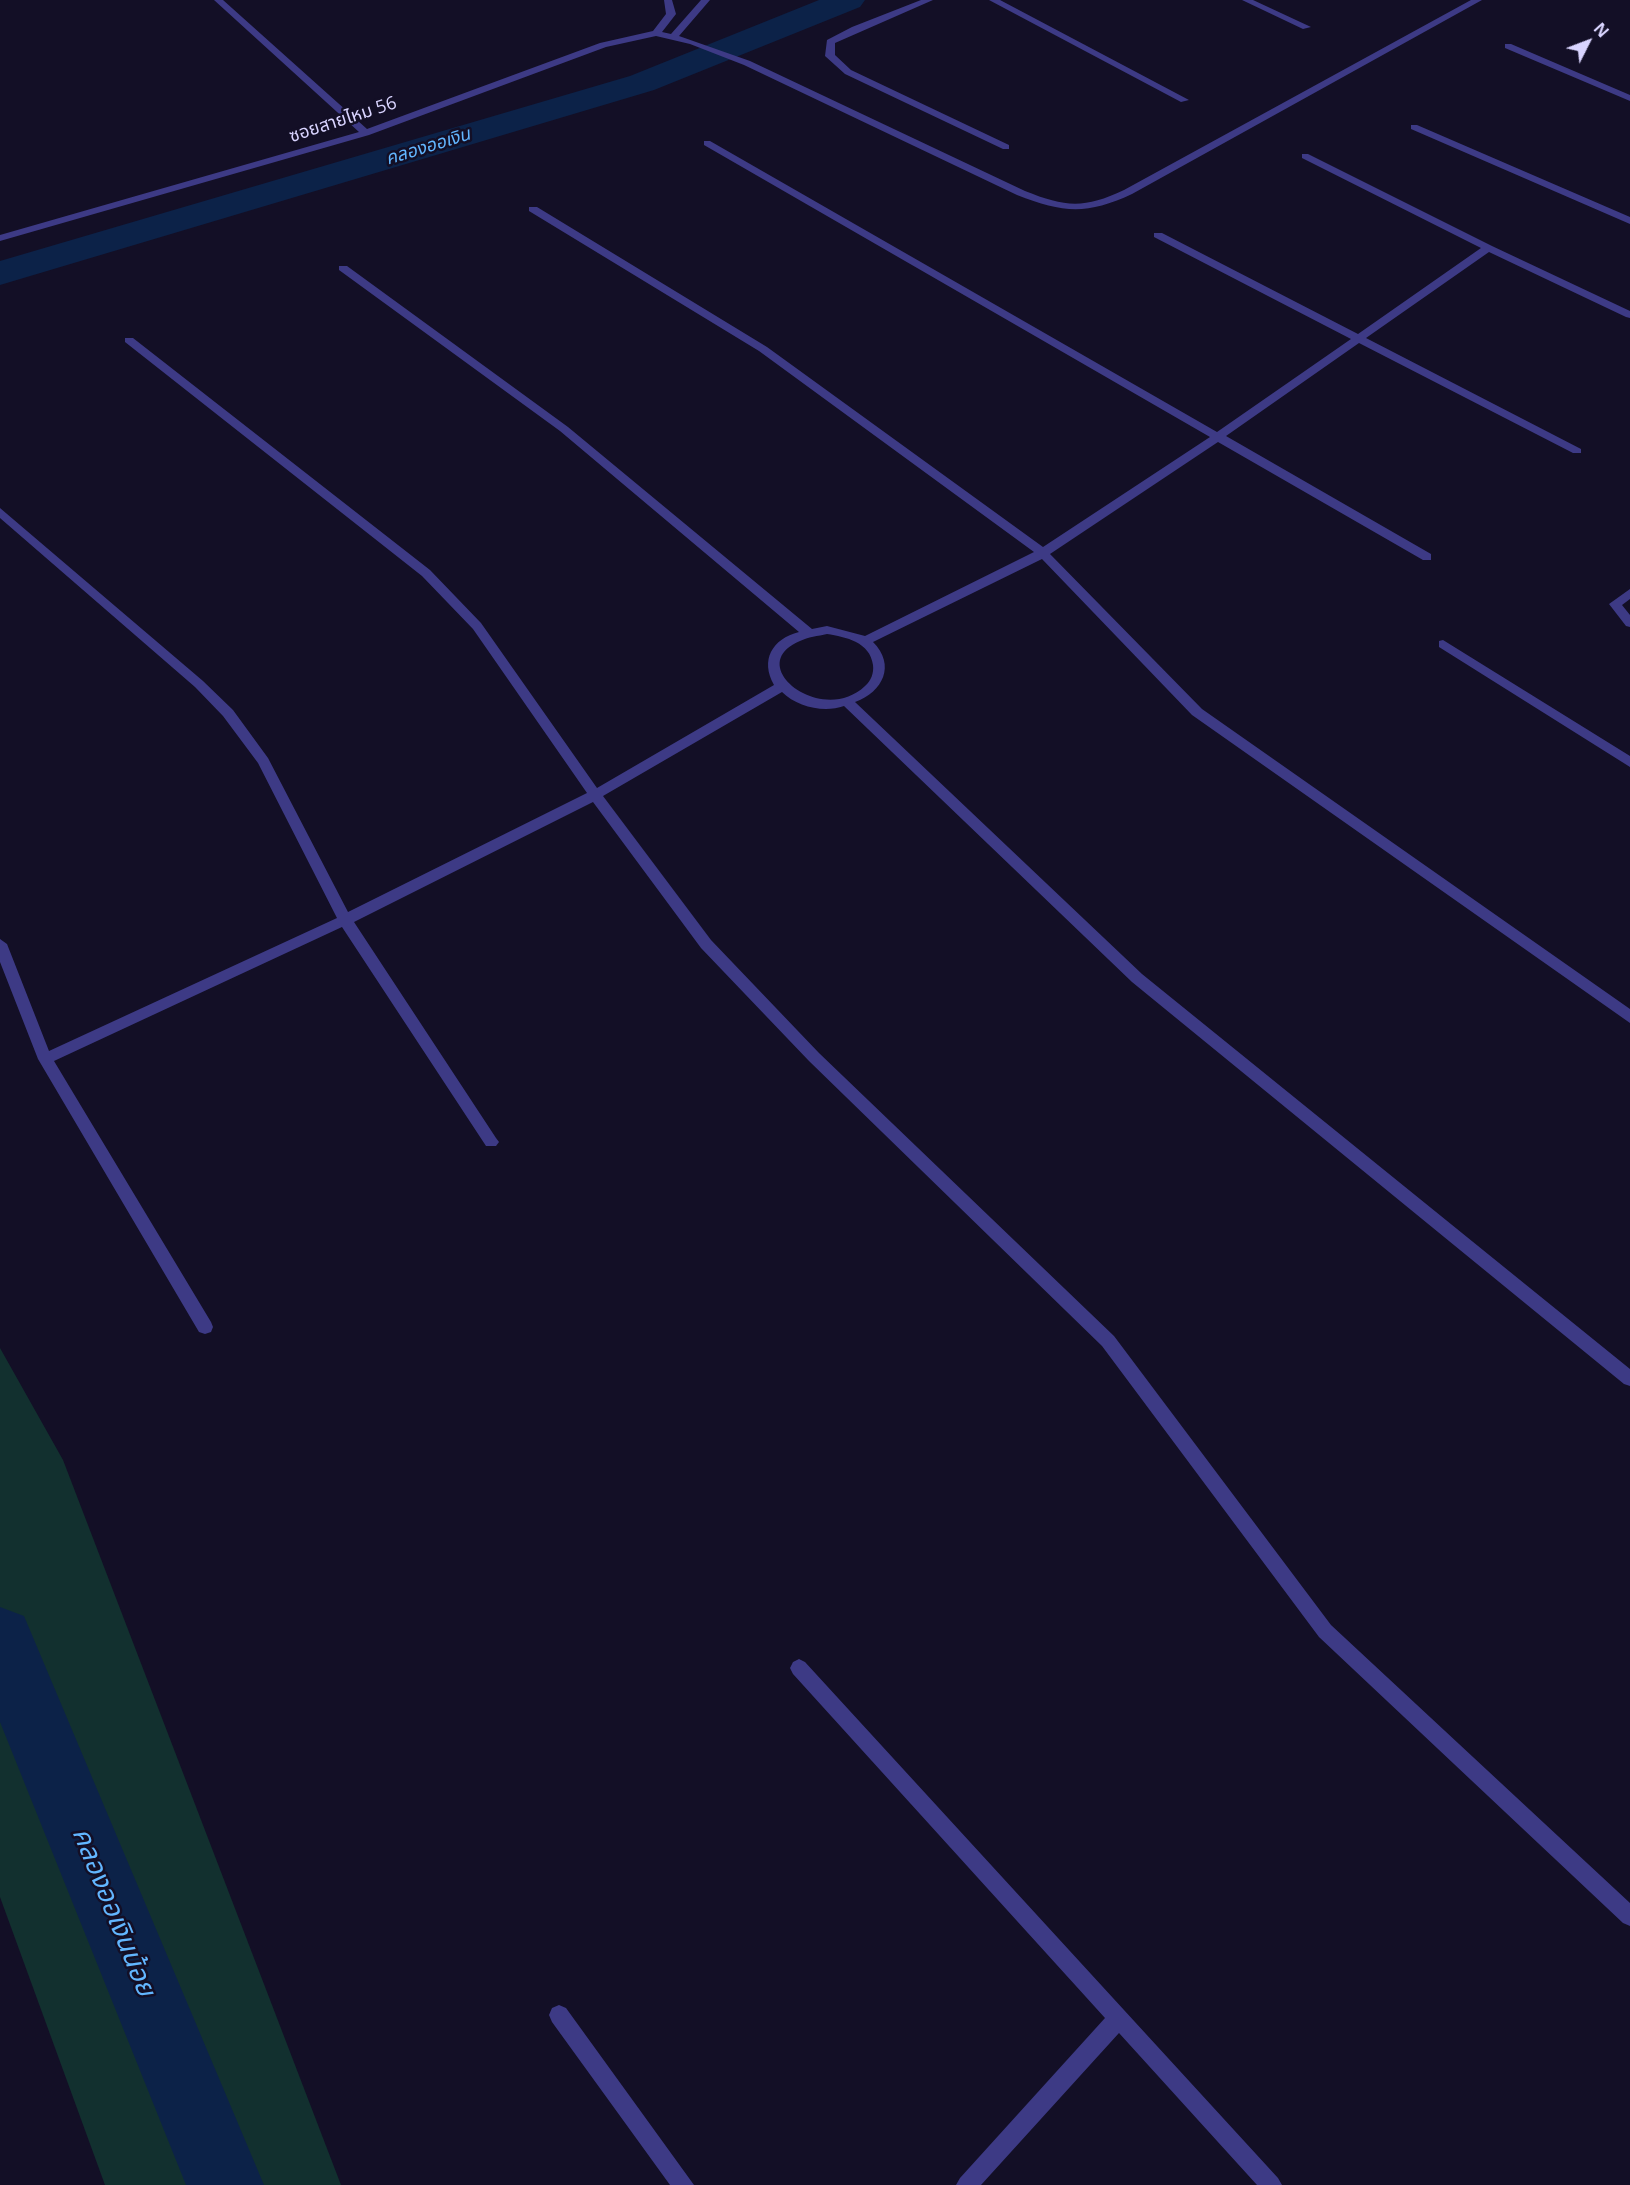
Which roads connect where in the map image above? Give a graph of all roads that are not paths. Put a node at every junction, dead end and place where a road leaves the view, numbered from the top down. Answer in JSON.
{"nodes":[{"id":1,"x":218,"y":0,"type":"edge"},
{"id":2,"x":668,"y":0,"type":"edge"},
{"id":3,"x":706,"y":0,"type":"edge"},
{"id":4,"x":929,"y":0,"type":"edge"},
{"id":5,"x":993,"y":0,"type":"edge"},
{"id":6,"x":1246,"y":0,"type":"edge"},
{"id":7,"x":1478,"y":0,"type":"edge"},
{"id":8,"x":1306,"y":27,"type":"dead end"},
{"id":9,"x":656,"y":33,"type":"junction"},
{"id":10,"x":673,"y":37,"type":"junction"},
{"id":11,"x":1508,"y":46,"type":"dead end"},
{"id":12,"x":1630,"y":98,"type":"edge"},
{"id":13,"x":1184,"y":100,"type":"dead end"},
{"id":14,"x":1414,"y":127,"type":"dead end"},
{"id":15,"x":366,"y":132,"type":"junction"},
{"id":16,"x":707,"y":143,"type":"dead end"},
{"id":17,"x":1006,"y":147,"type":"dead end"},
{"id":18,"x":1305,"y":156,"type":"dead end"},
{"id":19,"x":533,"y":210,"type":"dead end"},
{"id":20,"x":1630,"y":221,"type":"edge"},
{"id":21,"x":1158,"y":235,"type":"dead end"},
{"id":22,"x":0,"y":238,"type":"edge"},
{"id":23,"x":1488,"y":248,"type":"junction"},
{"id":24,"x":343,"y":268,"type":"dead end"},
{"id":25,"x":1630,"y":315,"type":"edge"},
{"id":26,"x":1360,"y":337,"type":"junction"},
{"id":27,"x":129,"y":340,"type":"dead end"},
{"id":28,"x":1216,"y":437,"type":"junction"},
{"id":29,"x":1577,"y":451,"type":"dead end"},
{"id":30,"x":0,"y":513,"type":"edge"},
{"id":31,"x":1042,"y":553,"type":"junction"},
{"id":32,"x":1427,"y":557,"type":"dead end"},
{"id":33,"x":1630,"y":592,"type":"edge"},
{"id":34,"x":1630,"y":623,"type":"edge"},
{"id":35,"x":807,"y":632,"type":"junction"},
{"id":36,"x":865,"y":641,"type":"junction"},
{"id":37,"x":1443,"y":644,"type":"dead end"},
{"id":38,"x":781,"y":687,"type":"junction"},
{"id":39,"x":847,"y":702,"type":"junction"},
{"id":40,"x":1630,"y":762,"type":"edge"},
{"id":41,"x":595,"y":795,"type":"junction"},
{"id":42,"x":345,"y":920,"type":"junction"},
{"id":43,"x":0,"y":944,"type":"edge"},
{"id":44,"x":1630,"y":1017,"type":"edge"},
{"id":45,"x":45,"y":1059,"type":"junction"},
{"id":46,"x":491,"y":1142,"type":"dead end"},
{"id":47,"x":205,"y":1327,"type":"dead end"},
{"id":48,"x":1630,"y":1379,"type":"edge"},
{"id":49,"x":799,"y":1668,"type":"dead end"},
{"id":50,"x":1630,"y":1916,"type":"edge"},
{"id":51,"x":560,"y":2014,"type":"dead end"},
{"id":52,"x":1120,"y":2017,"type":"junction"},
{"id":53,"x":682,"y":2185,"type":"edge"},
{"id":54,"x":967,"y":2185,"type":"edge"},
{"id":55,"x":1271,"y":2185,"type":"edge"}],
"edges":[{"from":1,"to":15,"type":"street"},
{"from":2,"to":9,"type":"street"},
{"from":3,"to":10,"type":"street"},
{"from":4,"to":17,"type":"street"},
{"from":5,"to":13,"type":"street"},
{"from":6,"to":8,"type":"street"},
{"from":7,"to":10,"type":"street","name":"ซอยสายไหม 56"},
{"from":9,"to":10,"type":"street","name":"ซอยสายไหม 56"},
{"from":9,"to":15,"type":"street","name":"ซอยสายไหม 56"},
{"from":11,"to":12,"type":"street"},
{"from":14,"to":20,"type":"street"},
{"from":15,"to":22,"type":"street","name":"ซอยสายไหม 56"},
{"from":16,"to":28,"type":"street"},
{"from":18,"to":23,"type":"street"},
{"from":19,"to":31,"type":"street"},
{"from":21,"to":26,"type":"street"},
{"from":23,"to":25,"type":"street"},
{"from":23,"to":26,"type":"street"},
{"from":24,"to":35,"type":"street"},
{"from":26,"to":28,"type":"street"},
{"from":26,"to":29,"type":"street"},
{"from":27,"to":41,"type":"street"},
{"from":28,"to":31,"type":"street"},
{"from":28,"to":32,"type":"street"},
{"from":30,"to":42,"type":"street"},
{"from":31,"to":36,"type":"street"},
{"from":31,"to":44,"type":"street"},
{"from":33,"to":34,"type":"street"},
{"from":35,"to":36,"type":"street"},
{"from":35,"to":38,"type":"street"},
{"from":36,"to":39,"type":"street"},
{"from":37,"to":40,"type":"street"},
{"from":38,"to":39,"type":"street"},
{"from":38,"to":41,"type":"street"},
{"from":39,"to":48,"type":"street"},
{"from":41,"to":42,"type":"street"},
{"from":41,"to":50,"type":"street"},
{"from":42,"to":45,"type":"street"},
{"from":42,"to":46,"type":"street"},
{"from":43,"to":45,"type":"street"},
{"from":45,"to":47,"type":"street"},
{"from":49,"to":52,"type":"street"},
{"from":51,"to":53,"type":"street"},
{"from":52,"to":54,"type":"street"},
{"from":52,"to":55,"type":"street"}]}
